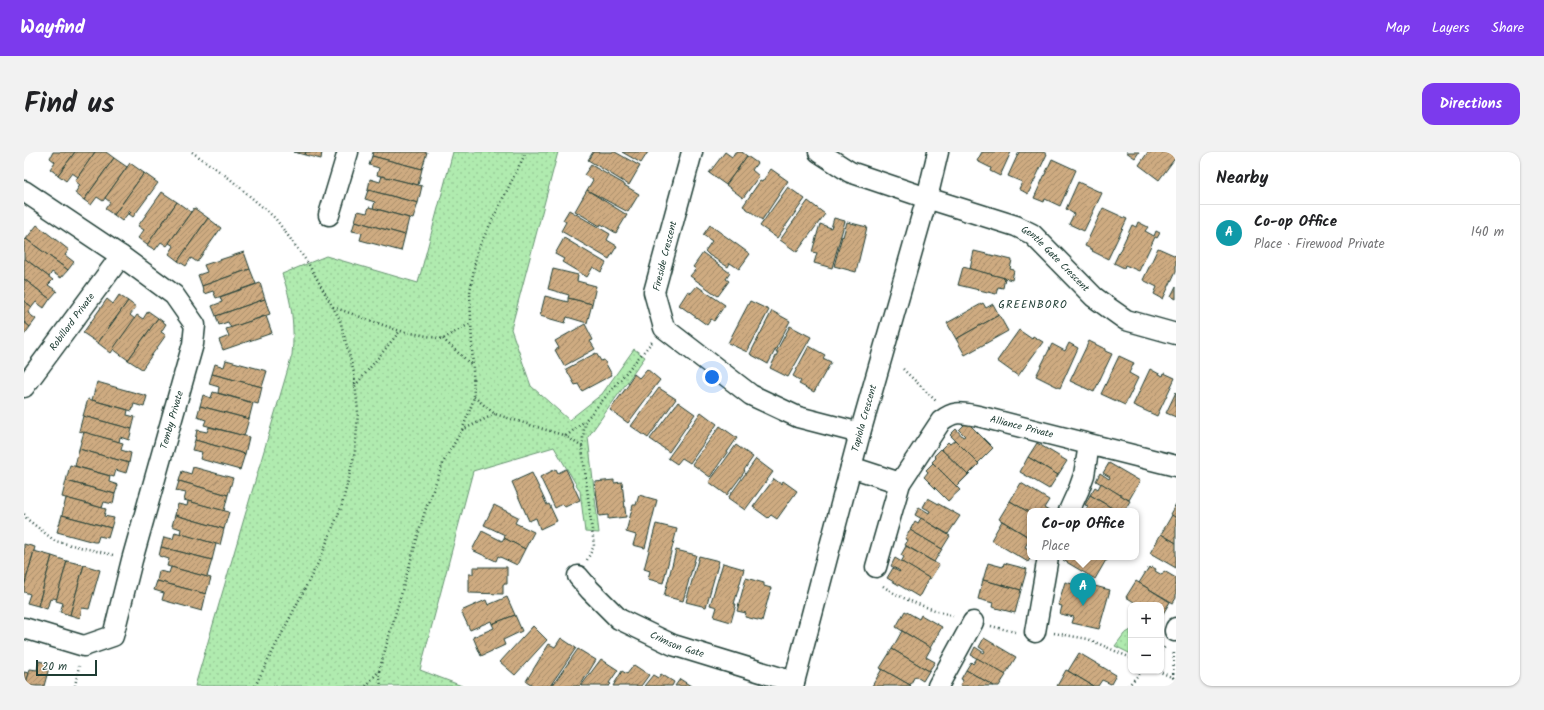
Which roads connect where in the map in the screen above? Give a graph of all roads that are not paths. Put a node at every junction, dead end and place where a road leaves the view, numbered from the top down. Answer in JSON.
{"nodes":[{"id":1,"x":348,"y":152,"type":"edge"},
{"id":2,"x":692,"y":152,"type":"edge"},
{"id":3,"x":819,"y":152,"type":"edge"},
{"id":4,"x":938,"y":152,"type":"edge"},
{"id":5,"x":24,"y":191,"type":"edge"},
{"id":6,"x":926,"y":198,"type":"junction"},
{"id":7,"x":329,"y":215,"type":"dead end"},
{"id":8,"x":121,"y":256,"type":"junction"},
{"id":9,"x":1176,"y":334,"type":"edge"},
{"id":10,"x":24,"y":387,"type":"edge"},
{"id":11,"x":860,"y":433,"type":"junction"},
{"id":12,"x":1089,"y":445,"type":"junction"},
{"id":13,"x":1176,"y":466,"type":"edge"},
{"id":14,"x":851,"y":467,"type":"junction"},
{"id":15,"x":900,"y":482,"type":"junction"},
{"id":16,"x":1070,"y":508,"type":"edge"},
{"id":17,"x":1047,"y":560,"type":"edge"},
{"id":18,"x":876,"y":567,"type":"dead end"},
{"id":19,"x":578,"y":576,"type":"road end"},
{"id":20,"x":973,"y":622,"type":"dead end"},
{"id":21,"x":24,"y":628,"type":"edge"},
{"id":22,"x":1035,"y":632,"type":"dead end"},
{"id":23,"x":794,"y":684,"type":"edge"},
{"id":24,"x":938,"y":686,"type":"edge"}],
"edges":[{"from":1,"to":7,"type":"street"},
{"from":2,"to":11,"type":"street","name":"Fireside Crescent"},
{"from":3,"to":6,"type":"street"},
{"from":4,"to":6,"type":"street","name":"Tapiola Crescent"},
{"from":5,"to":8,"type":"street","name":"Temby Private"},
{"from":6,"to":9,"type":"street","name":"Gentle Gate Crescent"},
{"from":6,"to":11,"type":"street","name":"Tapiola Crescent"},
{"from":8,"to":10,"type":"street","name":"Robillard Private"},
{"from":8,"to":21,"type":"street","name":"Temby Private"},
{"from":11,"to":14,"type":"street","name":"Tapiola Crescent"},
{"from":12,"to":13,"type":"street","name":"Alliance Private"},
{"from":12,"to":15,"type":"street","name":"Alliance Private"},
{"from":12,"to":16,"type":"street"},
{"from":14,"to":15,"type":"street"},
{"from":14,"to":23,"type":"street","name":"Tapiola Crescent"},
{"from":15,"to":18,"type":"street"},
{"from":17,"to":22,"type":"street"},
{"from":19,"to":23,"type":"street","name":"Crimson Gate"},
{"from":20,"to":24,"type":"street"}]}
